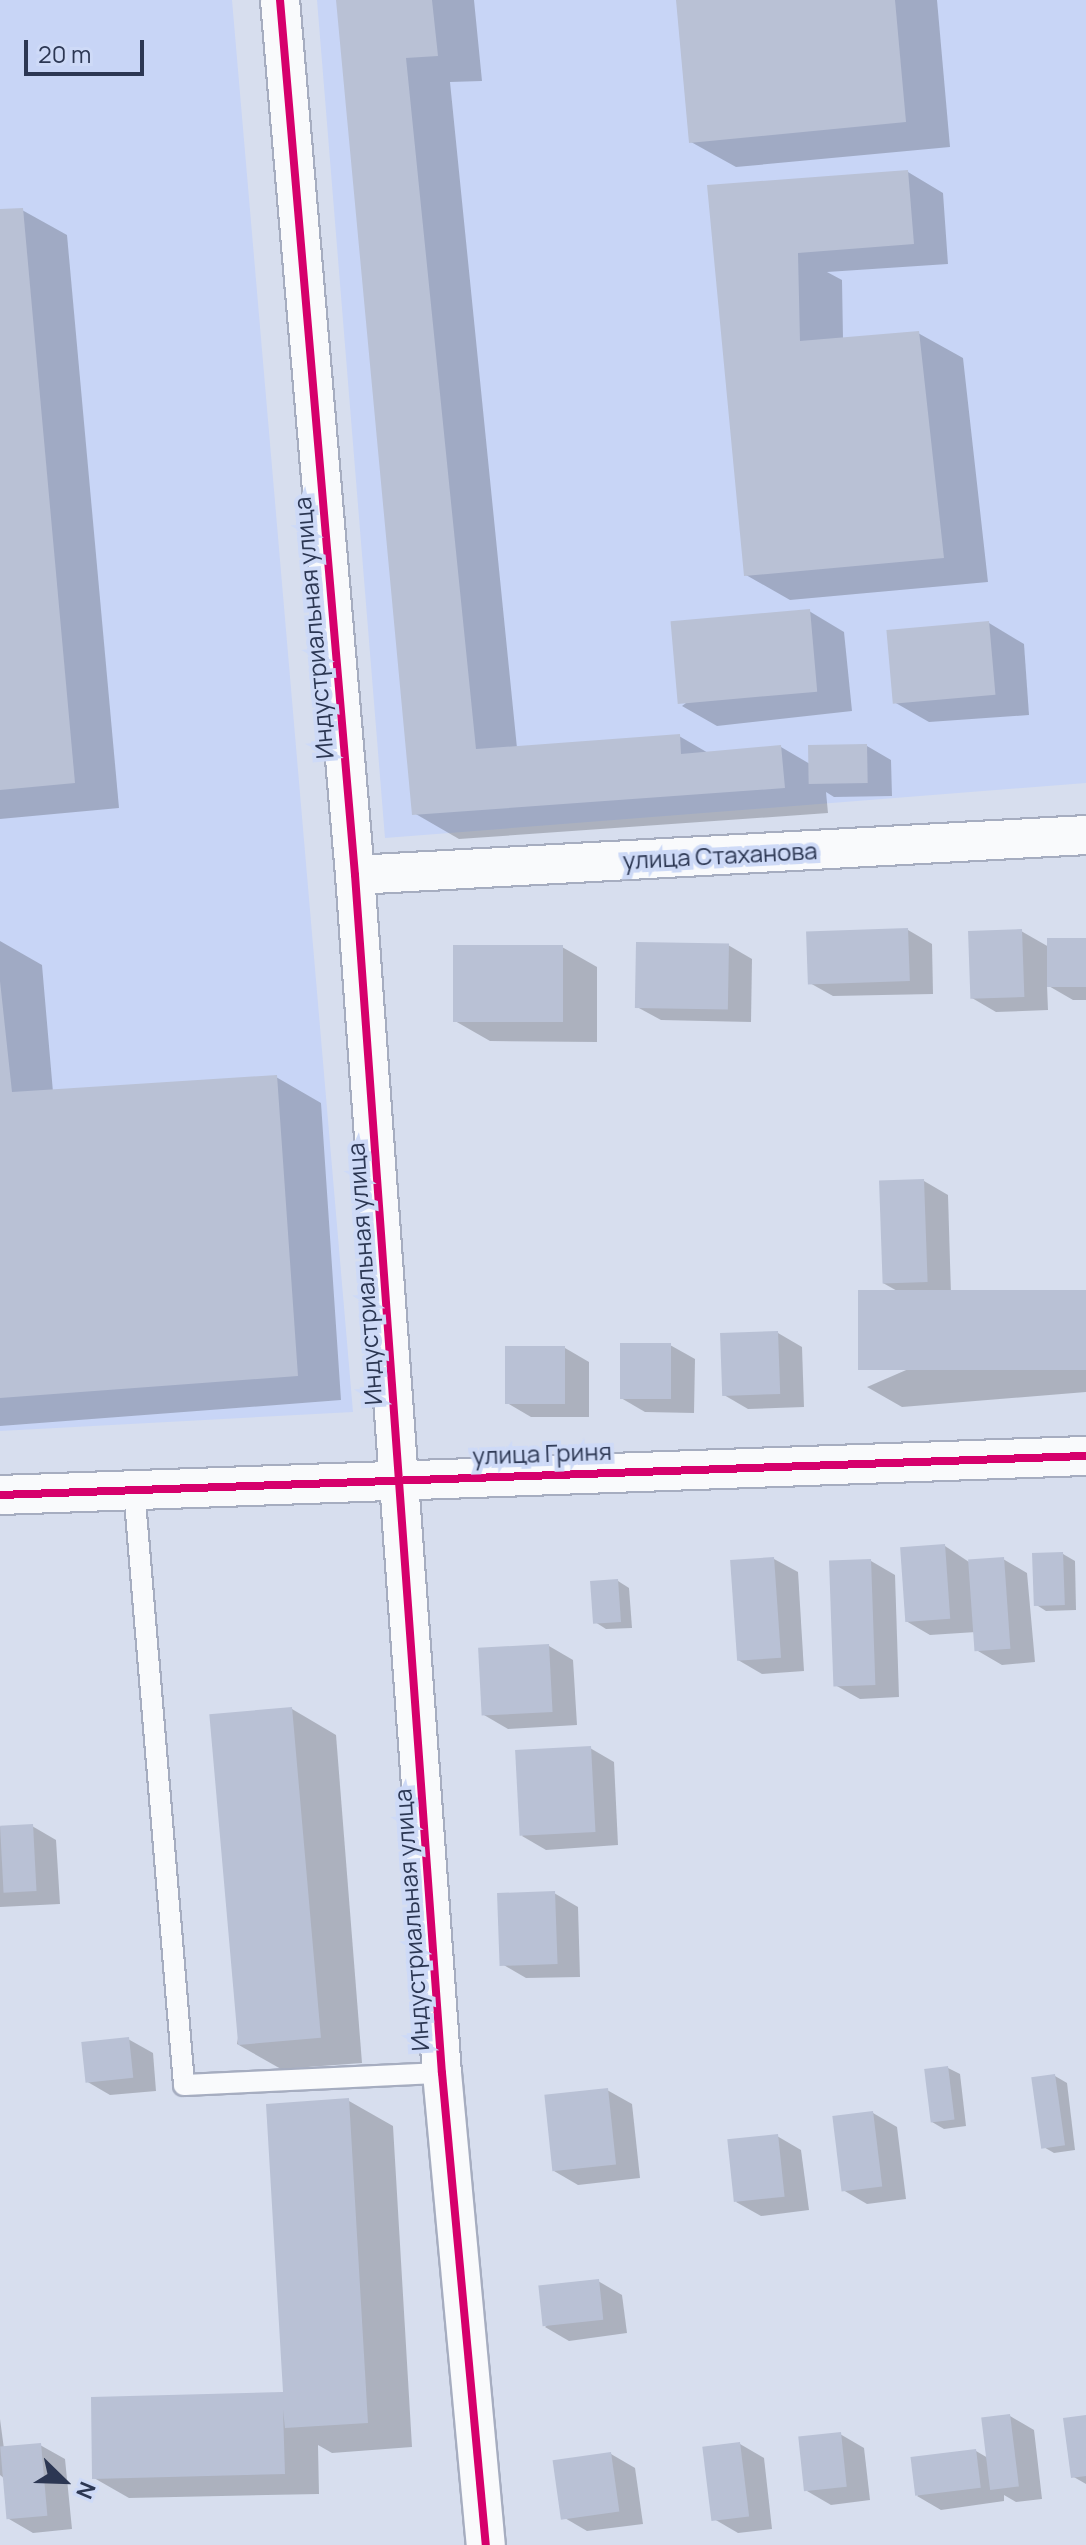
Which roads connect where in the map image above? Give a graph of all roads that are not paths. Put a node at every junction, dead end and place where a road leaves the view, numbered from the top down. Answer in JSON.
{"nodes":[{"id":1,"x":280,"y":0,"type":"edge"},
{"id":2,"x":1086,"y":835,"type":"edge"},
{"id":3,"x":355,"y":875,"type":"junction"},
{"id":4,"x":1086,"y":1456,"type":"edge"},
{"id":5,"x":399,"y":1477,"type":"junction"},
{"id":6,"x":134,"y":1489,"type":"junction"},
{"id":7,"x":0,"y":1495,"type":"edge"},
{"id":8,"x":442,"y":2073,"type":"junction"},
{"id":9,"x":486,"y":2545,"type":"edge"}],
"edges":[{"from":1,"to":3,"type":"street","name":"Индустриальная улица"},
{"from":2,"to":3,"type":"street","name":"улица Стаханова"},
{"from":3,"to":5,"type":"street","name":"Индустриальная улица"},
{"from":4,"to":5,"type":"street","name":"улица Гриня"},
{"from":5,"to":6,"type":"street","name":"улица Гриня"},
{"from":5,"to":8,"type":"street","name":"Индустриальная улица"},
{"from":6,"to":7,"type":"street","name":"улица Гриня"},
{"from":6,"to":8,"type":"lane"},
{"from":8,"to":9,"type":"street","name":"Индустриальная улица"}]}
